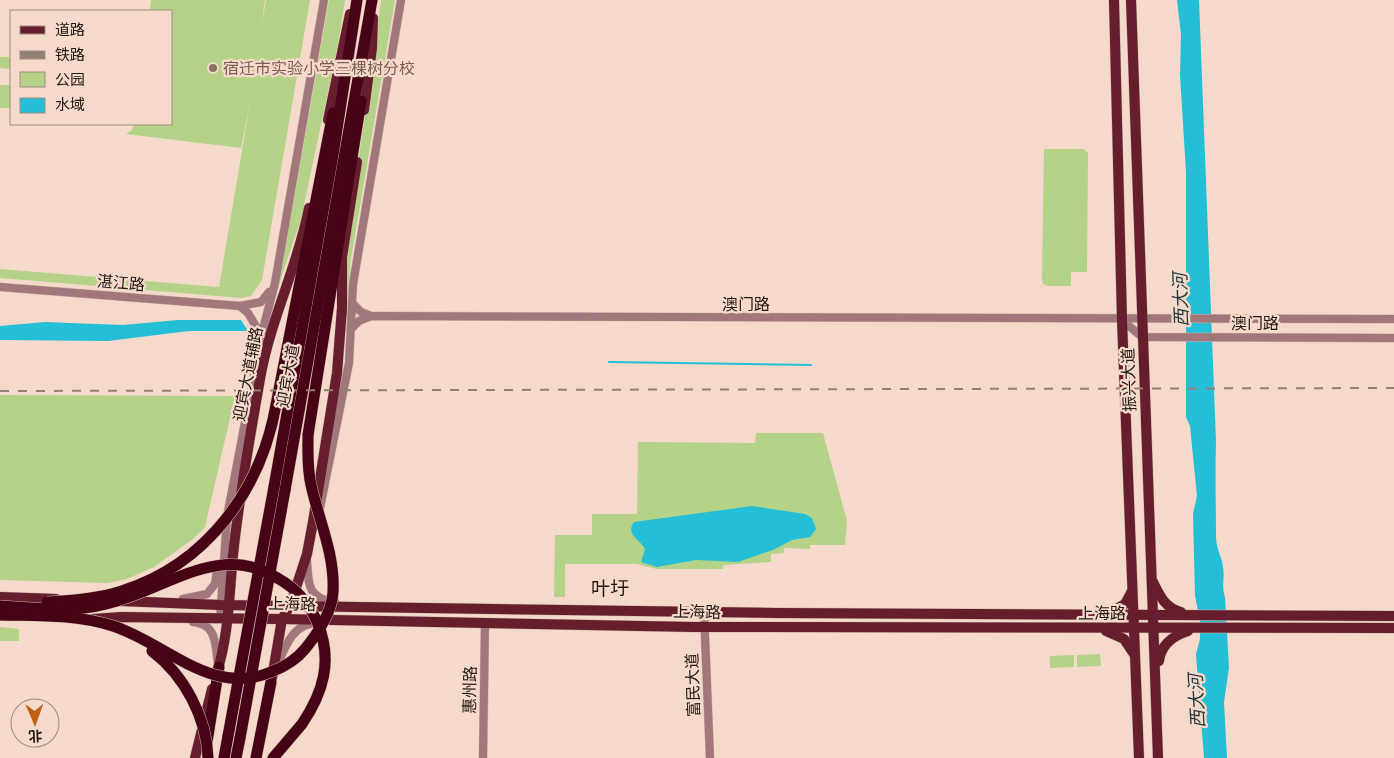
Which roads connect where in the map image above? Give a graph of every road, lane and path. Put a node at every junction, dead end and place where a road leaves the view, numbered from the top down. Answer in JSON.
{"nodes":[{"id":1,"x":324,"y":0,"type":"edge"},
{"id":2,"x":356,"y":0,"type":"edge"},
{"id":3,"x":372,"y":0,"type":"edge"},
{"id":4,"x":401,"y":0,"type":"edge"},
{"id":5,"x":1114,"y":0,"type":"edge"},
{"id":6,"x":1131,"y":0,"type":"edge"},
{"id":7,"x":350,"y":54,"type":"junction"},
{"id":8,"x":275,"y":283,"type":"junction"},
{"id":9,"x":0,"y":287,"type":"edge"},
{"id":10,"x":353,"y":304,"type":"junction"},
{"id":11,"x":240,"y":306,"type":"junction"},
{"id":12,"x":371,"y":316,"type":"junction"},
{"id":13,"x":1141,"y":319,"type":"junction"},
{"id":14,"x":1122,"y":320,"type":"junction"},
{"id":15,"x":1394,"y":320,"type":"edge"},
{"id":16,"x":351,"y":329,"type":"junction"},
{"id":17,"x":261,"y":335,"type":"junction"},
{"id":18,"x":1142,"y":337,"type":"junction"},
{"id":19,"x":1394,"y":338,"type":"edge"},
{"id":20,"x":236,"y":471,"type":"junction"},
{"id":21,"x":280,"y":489,"type":"junction"},
{"id":22,"x":307,"y":554,"type":"junction"},
{"id":23,"x":1152,"y":582,"type":"junction"},
{"id":24,"x":1133,"y":588,"type":"junction"},
{"id":25,"x":0,"y":597,"type":"edge"},
{"id":26,"x":110,"y":601,"type":"junction"},
{"id":27,"x":0,"y":605,"type":"edge"},
{"id":28,"x":225,"y":605,"type":"junction"},
{"id":29,"x":290,"y":606,"type":"junction"},
{"id":30,"x":396,"y":607,"type":"junction"},
{"id":31,"x":637,"y":611,"type":"junction"},
{"id":32,"x":704,"y":612,"type":"junction"},
{"id":33,"x":777,"y":612,"type":"junction"},
{"id":34,"x":1107,"y":614,"type":"junction"},
{"id":35,"x":1133,"y":614,"type":"junction"},
{"id":36,"x":1153,"y":614,"type":"junction"},
{"id":37,"x":1189,"y":614,"type":"junction"},
{"id":38,"x":0,"y":615,"type":"edge"},
{"id":39,"x":1394,"y":616,"type":"edge"},
{"id":40,"x":121,"y":617,"type":"junction"},
{"id":41,"x":0,"y":619,"type":"edge"},
{"id":42,"x":224,"y":619,"type":"junction"},
{"id":43,"x":282,"y":619,"type":"junction"},
{"id":44,"x":396,"y":621,"type":"junction"},
{"id":45,"x":485,"y":623,"type":"junction"},
{"id":46,"x":639,"y":626,"type":"junction"},
{"id":47,"x":704,"y":627,"type":"junction"},
{"id":48,"x":780,"y":627,"type":"junction"},
{"id":49,"x":1093,"y":628,"type":"junction"},
{"id":50,"x":1111,"y":628,"type":"junction"},
{"id":51,"x":1134,"y":628,"type":"junction"},
{"id":52,"x":1153,"y":628,"type":"junction"},
{"id":53,"x":1181,"y":628,"type":"junction"},
{"id":54,"x":1196,"y":628,"type":"junction"},
{"id":55,"x":1394,"y":628,"type":"edge"},
{"id":56,"x":1135,"y":656,"type":"junction"},
{"id":57,"x":1155,"y":664,"type":"junction"},
{"id":58,"x":219,"y":667,"type":"junction"},
{"id":59,"x":1135,"y":668,"type":"junction"},
{"id":60,"x":271,"y":682,"type":"junction"},
{"id":61,"x":1156,"y":687,"type":"junction"},
{"id":62,"x":234,"y":737,"type":"junction"},
{"id":63,"x":195,"y":758,"type":"edge"},
{"id":64,"x":206,"y":758,"type":"edge"},
{"id":65,"x":224,"y":758,"type":"edge"},
{"id":66,"x":236,"y":758,"type":"edge"},
{"id":67,"x":256,"y":758,"type":"edge"},
{"id":68,"x":262,"y":758,"type":"edge"},
{"id":69,"x":273,"y":758,"type":"edge"},
{"id":70,"x":483,"y":758,"type":"edge"},
{"id":71,"x":710,"y":758,"type":"edge"},
{"id":72,"x":1139,"y":758,"type":"edge"},
{"id":73,"x":1158,"y":758,"type":"edge"}],
"edges":[{"from":1,"to":8,"type":"street"},
{"from":2,"to":7,"type":"highway","name":"迎宾大道"},
{"from":2,"to":28,"type":"main road","name":"迎宾大道辅路"},
{"from":3,"to":21,"type":"highway","name":"迎宾大道"},
{"from":3,"to":22,"type":"main road"},
{"from":3,"to":38,"type":"highway","bridge":true},
{"from":4,"to":10,"type":"street"},
{"from":5,"to":14,"type":"main road","name":"振兴大道"},
{"from":6,"to":13,"type":"main road","name":"振兴大道"},
{"from":7,"to":21,"type":"highway","name":"迎宾大道"},
{"from":7,"to":27,"type":"highway","bridge":true},
{"from":8,"to":11,"type":"street"},
{"from":8,"to":17,"type":"street"},
{"from":9,"to":11,"type":"street","name":"湛江路"},
{"from":10,"to":12,"type":"street"},
{"from":10,"to":16,"type":"street"},
{"from":11,"to":17,"type":"street"},
{"from":12,"to":14,"type":"street","name":"澳门路"},
{"from":12,"to":16,"type":"street"},
{"from":13,"to":14,"type":"street","name":"澳门路"},
{"from":13,"to":15,"type":"street","name":"澳门路"},
{"from":13,"to":18,"type":"main road","name":"振兴大道"},
{"from":14,"to":18,"type":"street"},
{"from":14,"to":24,"type":"main road","name":"振兴大道"},
{"from":16,"to":22,"type":"street"},
{"from":17,"to":20,"type":"street"},
{"from":18,"to":19,"type":"street","name":"澳门路"},
{"from":18,"to":23,"type":"main road","name":"振兴大道"},
{"from":20,"to":26,"type":"street"},
{"from":20,"to":28,"type":"street"},
{"from":21,"to":62,"type":"highway","name":"迎宾大道","bridge":true},
{"from":22,"to":29,"type":"main road"},
{"from":22,"to":30,"type":"street"},
{"from":23,"to":24,"type":"main road"},
{"from":23,"to":36,"type":"main road","name":"振兴大道"},
{"from":23,"to":37,"type":"main road"},
{"from":24,"to":34,"type":"main road"},
{"from":24,"to":35,"type":"main road","name":"振兴大道"},
{"from":25,"to":26,"type":"main road","name":"上海路"},
{"from":26,"to":28,"type":"main road","name":"上海路"},
{"from":27,"to":69,"type":"highway","bridge":true},
{"from":28,"to":29,"type":"main road","name":"上海路"},
{"from":28,"to":42,"type":"main road","name":"迎宾大道辅路"},
{"from":29,"to":30,"type":"main road","name":"上海路"},
{"from":29,"to":43,"type":"main road"},
{"from":30,"to":31,"type":"main road","name":"上海路"},
{"from":31,"to":32,"type":"main road","name":"上海路"},
{"from":31,"to":46,"type":"main road"},
{"from":32,"to":33,"type":"main road","name":"上海路"},
{"from":32,"to":47,"type":"street","name":"富民大道"},
{"from":33,"to":34,"type":"main road","name":"上海路"},
{"from":33,"to":48,"type":"main road"},
{"from":34,"to":35,"type":"main road","name":"上海路"},
{"from":34,"to":50,"type":"main road"},
{"from":35,"to":36,"type":"main road","name":"上海路"},
{"from":35,"to":51,"type":"main road","name":"振兴大道"},
{"from":36,"to":37,"type":"main road","name":"上海路"},
{"from":36,"to":52,"type":"main road","name":"振兴大道"},
{"from":37,"to":39,"type":"main road","name":"上海路"},
{"from":37,"to":53,"type":"main road"},
{"from":38,"to":64,"type":"highway","bridge":true},
{"from":40,"to":41,"type":"main road","name":"上海路"},
{"from":40,"to":42,"type":"main road","name":"上海路"},
{"from":40,"to":58,"type":"street"},
{"from":42,"to":43,"type":"main road","name":"上海路"},
{"from":42,"to":58,"type":"main road","name":"迎宾大道辅路"},
{"from":43,"to":44,"type":"main road","name":"上海路"},
{"from":43,"to":60,"type":"main road"},
{"from":44,"to":45,"type":"main road","name":"上海路"},
{"from":44,"to":60,"type":"street"},
{"from":45,"to":46,"type":"main road","name":"上海路"},
{"from":45,"to":70,"type":"street","name":"惠州路"},
{"from":46,"to":47,"type":"main road","name":"上海路"},
{"from":47,"to":48,"type":"main road","name":"上海路"},
{"from":47,"to":71,"type":"street","name":"富民大道"},
{"from":48,"to":49,"type":"main road","name":"上海路"},
{"from":49,"to":50,"type":"main road","name":"上海路"},
{"from":49,"to":56,"type":"main road"},
{"from":50,"to":51,"type":"main road","name":"上海路"},
{"from":51,"to":52,"type":"main road","name":"上海路"},
{"from":51,"to":56,"type":"main road","name":"振兴大道"},
{"from":52,"to":53,"type":"main road","name":"上海路"},
{"from":52,"to":57,"type":"main road","name":"振兴大道"},
{"from":53,"to":54,"type":"main road","name":"上海路"},
{"from":54,"to":55,"type":"main road","name":"上海路"},
{"from":54,"to":61,"type":"main road"},
{"from":56,"to":59,"type":"main road","name":"振兴大道"},
{"from":57,"to":59,"type":"main road"},
{"from":57,"to":61,"type":"main road","name":"振兴大道"},
{"from":58,"to":63,"type":"main road","name":"迎宾大道辅路"},
{"from":58,"to":64,"type":"highway"},
{"from":59,"to":72,"type":"main road","name":"振兴大道"},
{"from":60,"to":67,"type":"highway"},
{"from":60,"to":68,"type":"main road"},
{"from":61,"to":73,"type":"main road","name":"振兴大道"},
{"from":62,"to":65,"type":"highway","name":"迎宾大道"},
{"from":62,"to":66,"type":"highway","name":"迎宾大道"}]}
